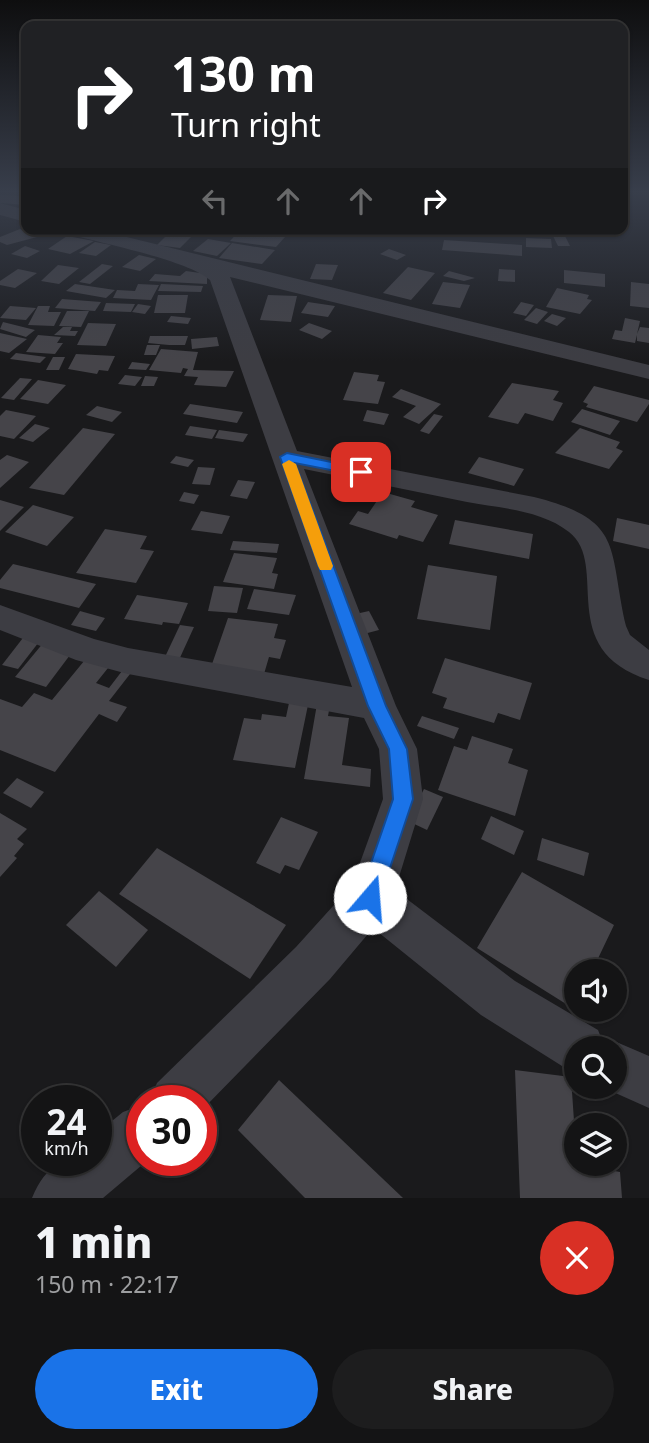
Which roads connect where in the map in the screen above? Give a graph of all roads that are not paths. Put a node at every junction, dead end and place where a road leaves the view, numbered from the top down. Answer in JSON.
{"nodes":[{"id":1,"x":148,"y":249,"type":"edge"},
{"id":2,"x":204,"y":264,"type":"junction"},
{"id":3,"x":649,"y":372,"type":"edge"},
{"id":4,"x":287,"y":457,"type":"junction"},
{"id":5,"x":0,"y":617,"type":"edge"},
{"id":6,"x":649,"y":666,"type":"edge"},
{"id":7,"x":377,"y":706,"type":"junction"},
{"id":8,"x":370,"y":898,"type":"junction"},
{"id":9,"x":564,"y":1038,"type":"edge"},
{"id":10,"x":627,"y":1072,"type":"edge"},
{"id":11,"x":649,"y":1082,"type":"edge"},
{"id":12,"x":191,"y":1085,"type":"edge"},
{"id":13,"x":126,"y":1144,"type":"edge"},
{"id":14,"x":60,"y":1198,"type":"edge"}],
"edges":[{"from":1,"to":2,"type":"street"},
{"from":2,"to":3,"type":"street"},
{"from":2,"to":4,"type":"street"},
{"from":4,"to":6,"type":"street"},
{"from":4,"to":7,"type":"street"},
{"from":5,"to":7,"type":"street"},
{"from":7,"to":8,"type":"street"},
{"from":8,"to":9,"type":"street"},
{"from":8,"to":12,"type":"street"},
{"from":10,"to":11,"type":"street"},
{"from":13,"to":14,"type":"street"}]}
